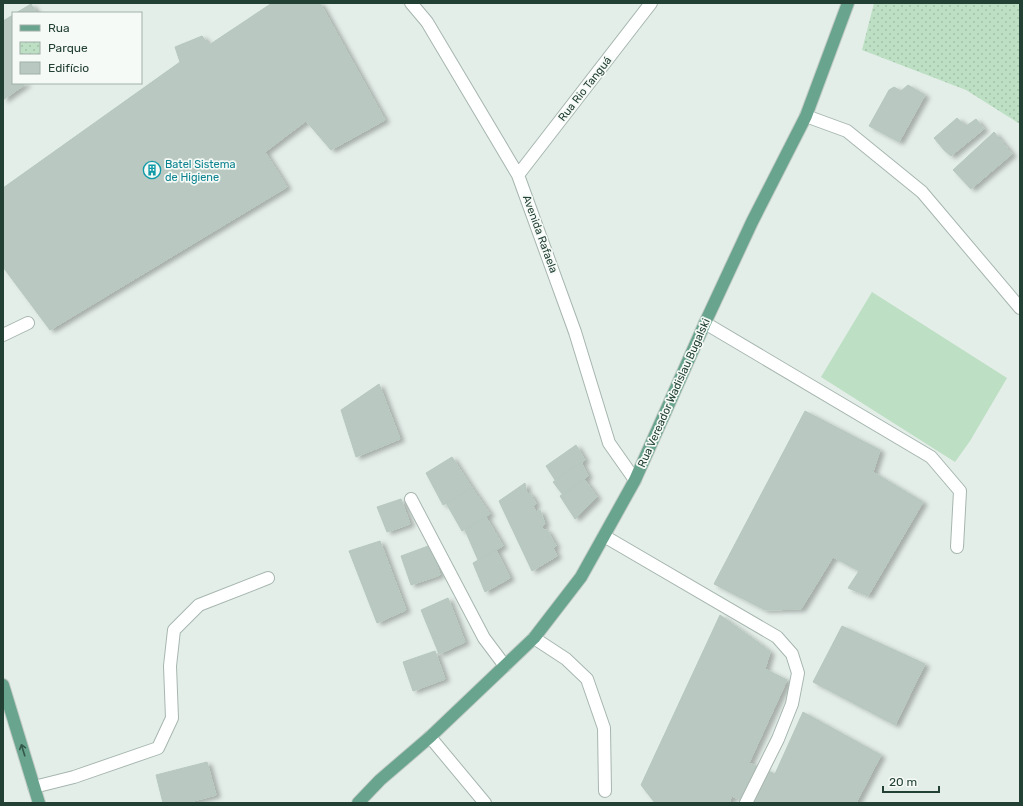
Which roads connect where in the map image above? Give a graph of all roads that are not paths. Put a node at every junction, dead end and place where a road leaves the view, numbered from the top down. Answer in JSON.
{"nodes":[{"id":1,"x":411,"y":3,"type":"edge"},
{"id":2,"x":651,"y":3,"type":"edge"},
{"id":3,"x":848,"y":3,"type":"edge"},
{"id":4,"x":806,"y":116,"type":"junction"},
{"id":5,"x":518,"y":175,"type":"junction"},
{"id":6,"x":1020,"y":308,"type":"edge"},
{"id":7,"x":28,"y":323,"type":"dead end"},
{"id":8,"x":705,"y":323,"type":"junction"},
{"id":9,"x":3,"y":335,"type":"edge"},
{"id":10,"x":635,"y":480,"type":"junction"},
{"id":11,"x":411,"y":499,"type":"dead end"},
{"id":12,"x":604,"y":536,"type":"junction"},
{"id":13,"x":957,"y":547,"type":"dead end"},
{"id":14,"x":268,"y":578,"type":"dead end"},
{"id":15,"x":534,"y":638,"type":"junction"},
{"id":16,"x":505,"y":666,"type":"junction"},
{"id":17,"x":3,"y":685,"type":"edge"},
{"id":18,"x":430,"y":737,"type":"junction"},
{"id":19,"x":34,"y":787,"type":"junction"},
{"id":20,"x":605,"y":791,"type":"dead end"},
{"id":21,"x":39,"y":803,"type":"edge"},
{"id":22,"x":358,"y":803,"type":"edge"},
{"id":23,"x":485,"y":803,"type":"edge"},
{"id":24,"x":746,"y":803,"type":"edge"}],
"edges":[{"from":1,"to":5,"type":"street","name":"Avenida Rafaela"},
{"from":2,"to":5,"type":"street","name":"Rua Rio Tanguá"},
{"from":3,"to":4,"type":"main road","name":"Rua Vereador Wadislau Bugalski"},
{"from":4,"to":6,"type":"street"},
{"from":4,"to":8,"type":"main road","name":"Rua Vereador Wadislau Bugalski"},
{"from":5,"to":10,"type":"street","name":"Avenida Rafaela"},
{"from":7,"to":9,"type":"street"},
{"from":8,"to":10,"type":"main road","name":"Rua Vereador Wadislau Bugalski"},
{"from":8,"to":13,"type":"street"},
{"from":10,"to":12,"type":"main road","name":"Rua Vereador Wadislau Bugalski"},
{"from":11,"to":16,"type":"street"},
{"from":12,"to":15,"type":"main road","name":"Rua Vereador Wadislau Bugalski"},
{"from":12,"to":24,"type":"street"},
{"from":14,"to":19,"type":"street"},
{"from":15,"to":16,"type":"main road","name":"Rua Vereador Wadislau Bugalski"},
{"from":15,"to":20,"type":"street"},
{"from":16,"to":18,"type":"main road","name":"Rua Vereador Wadislau Bugalski"},
{"from":19,"to":17,"type":"main road","one_way":true},
{"from":18,"to":22,"type":"main road","name":"Rua Vereador Wadislau Bugalski"},
{"from":18,"to":23,"type":"street"},
{"from":19,"to":21,"type":"main road"}]}
